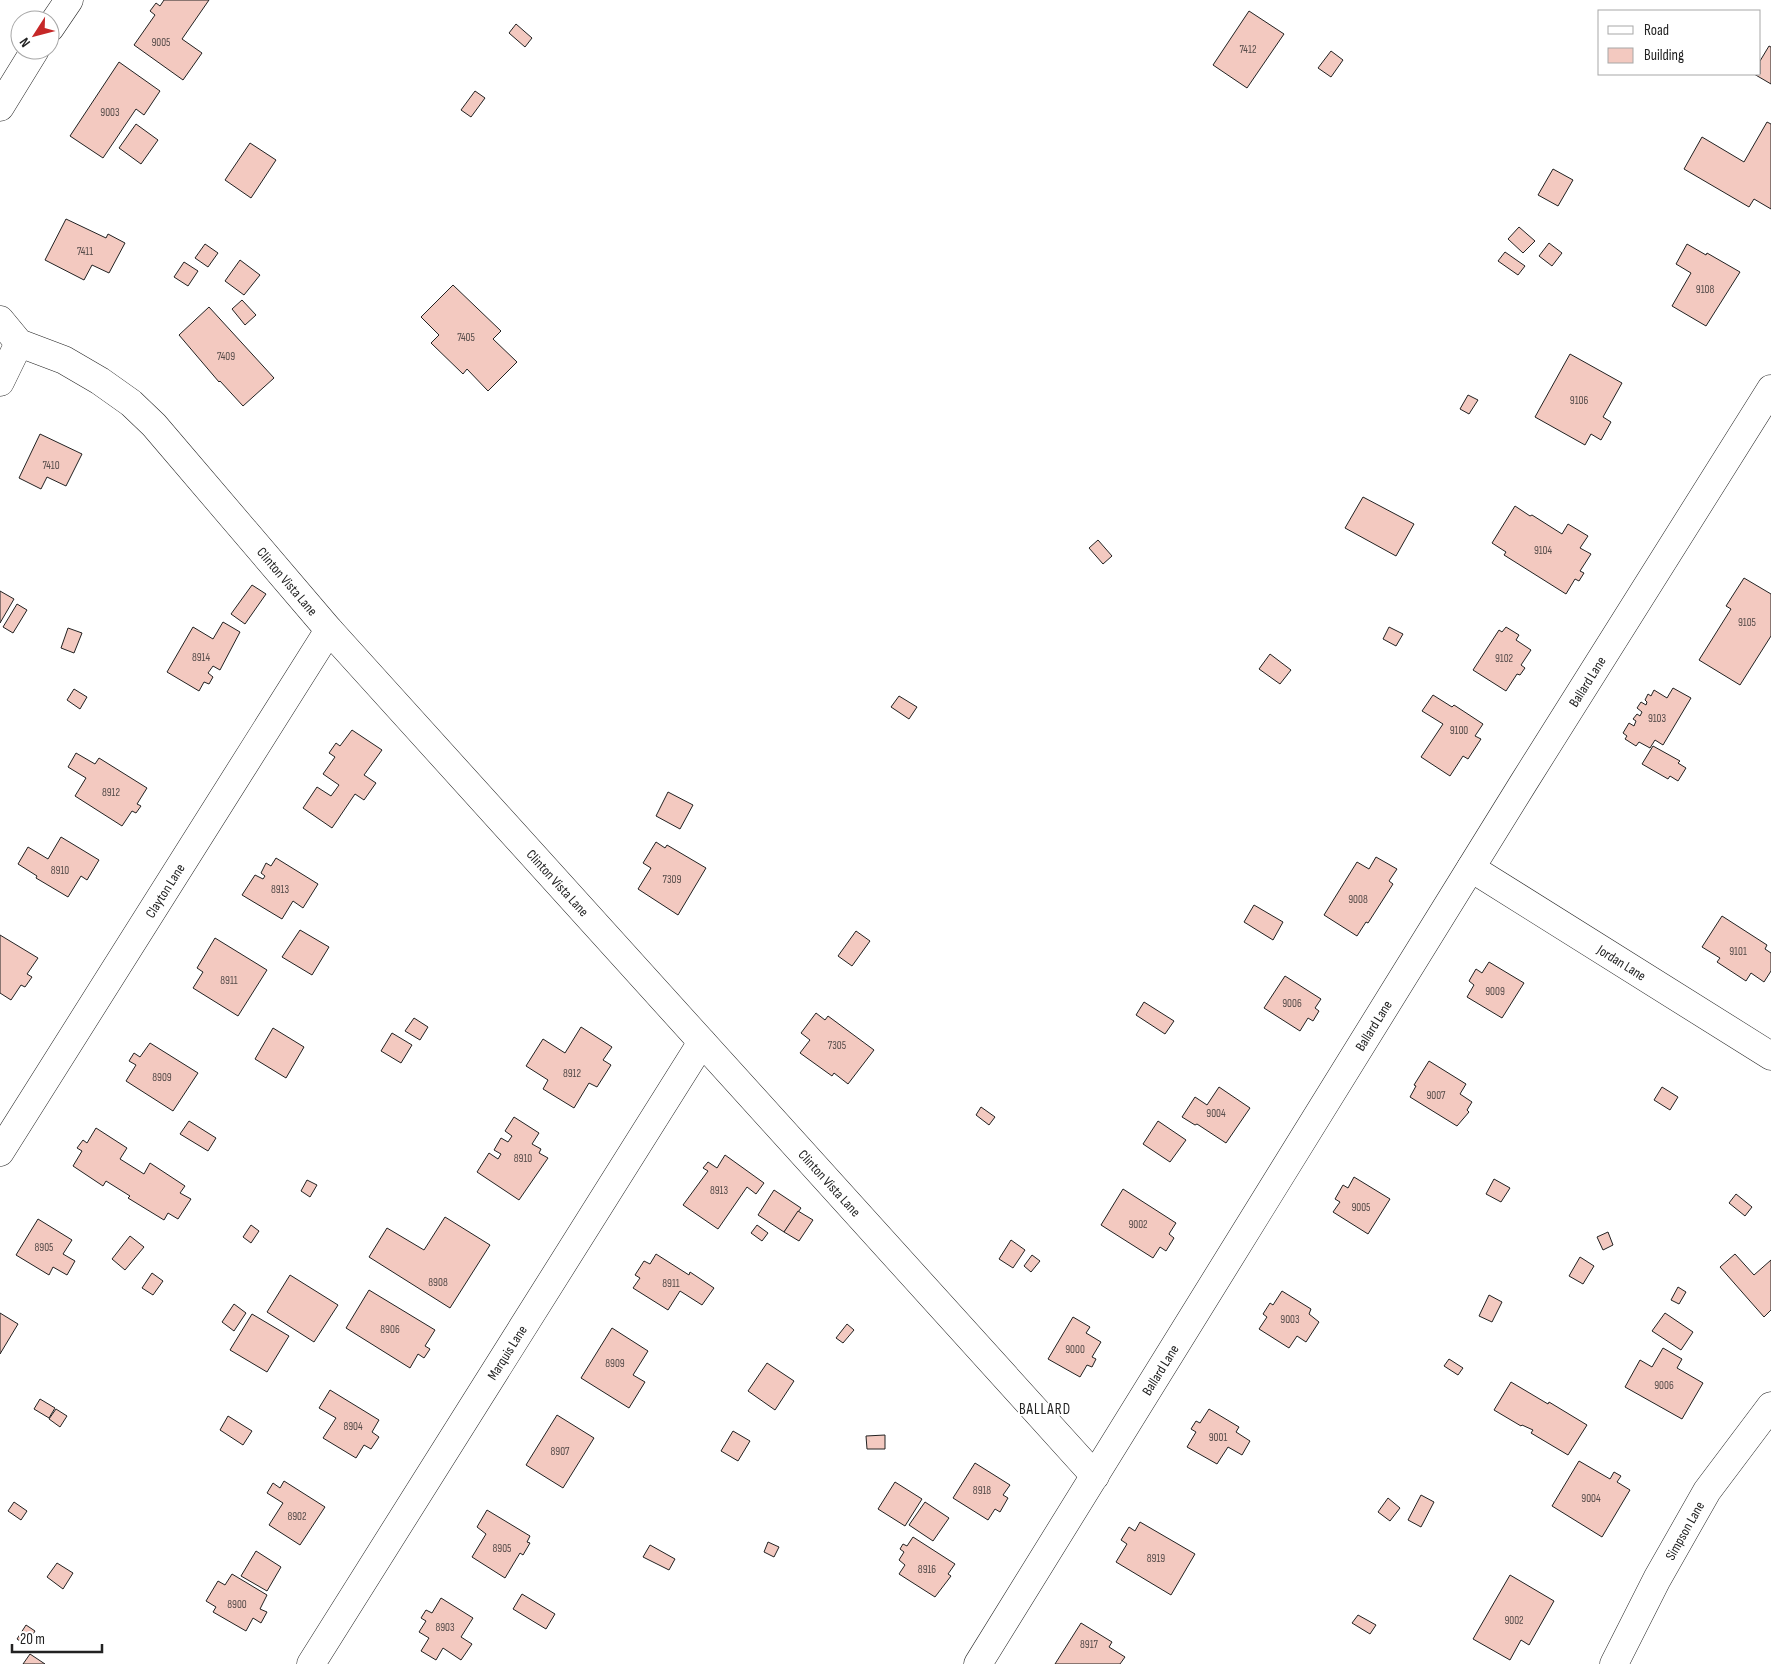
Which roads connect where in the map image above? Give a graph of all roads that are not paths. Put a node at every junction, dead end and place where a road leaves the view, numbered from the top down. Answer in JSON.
{"nodes":[{"id":1,"x":69,"y":0,"type":"edge"},
{"id":2,"x":60,"y":13,"type":"edge"},
{"id":3,"x":29,"y":60,"type":"edge"},
{"id":4,"x":0,"y":107,"type":"edge"},
{"id":5,"x":0,"y":320,"type":"edge"},
{"id":6,"x":18,"y":343,"type":"junction"},
{"id":7,"x":0,"y":382,"type":"edge"},
{"id":8,"x":1771,"y":389,"type":"edge"},
{"id":9,"x":329,"y":630,"type":"junction"},
{"id":10,"x":1471,"y":868,"type":"junction"},
{"id":11,"x":702,"y":1042,"type":"junction"},
{"id":12,"x":1771,"y":1056,"type":"edge"},
{"id":13,"x":0,"y":1152,"type":"edge"},
{"id":14,"x":1771,"y":1406,"type":"edge"},
{"id":15,"x":1095,"y":1476,"type":"junction"},
{"id":16,"x":311,"y":1664,"type":"edge"},
{"id":17,"x":978,"y":1664,"type":"edge"},
{"id":18,"x":1614,"y":1664,"type":"edge"}],
"edges":[{"from":1,"to":2,"type":"street"},
{"from":3,"to":4,"type":"street"},
{"from":5,"to":6,"type":"street"},
{"from":6,"to":7,"type":"street"},
{"from":6,"to":9,"type":"street","name":"Clinton Vista Lane"},
{"from":8,"to":10,"type":"street","name":"Ballard Lane"},
{"from":9,"to":11,"type":"street","name":"Clinton Vista Lane"},
{"from":9,"to":13,"type":"street","name":"Clayton Lane"},
{"from":10,"to":12,"type":"street","name":"Jordan Lane"},
{"from":10,"to":15,"type":"street","name":"Ballard Lane"},
{"from":11,"to":15,"type":"street","name":"Clinton Vista Lane"},
{"from":11,"to":16,"type":"street","name":"Marquis Lane"},
{"from":14,"to":18,"type":"street","name":"Simpson Lane"},
{"from":15,"to":17,"type":"street","name":"Ballard Lane"}]}
